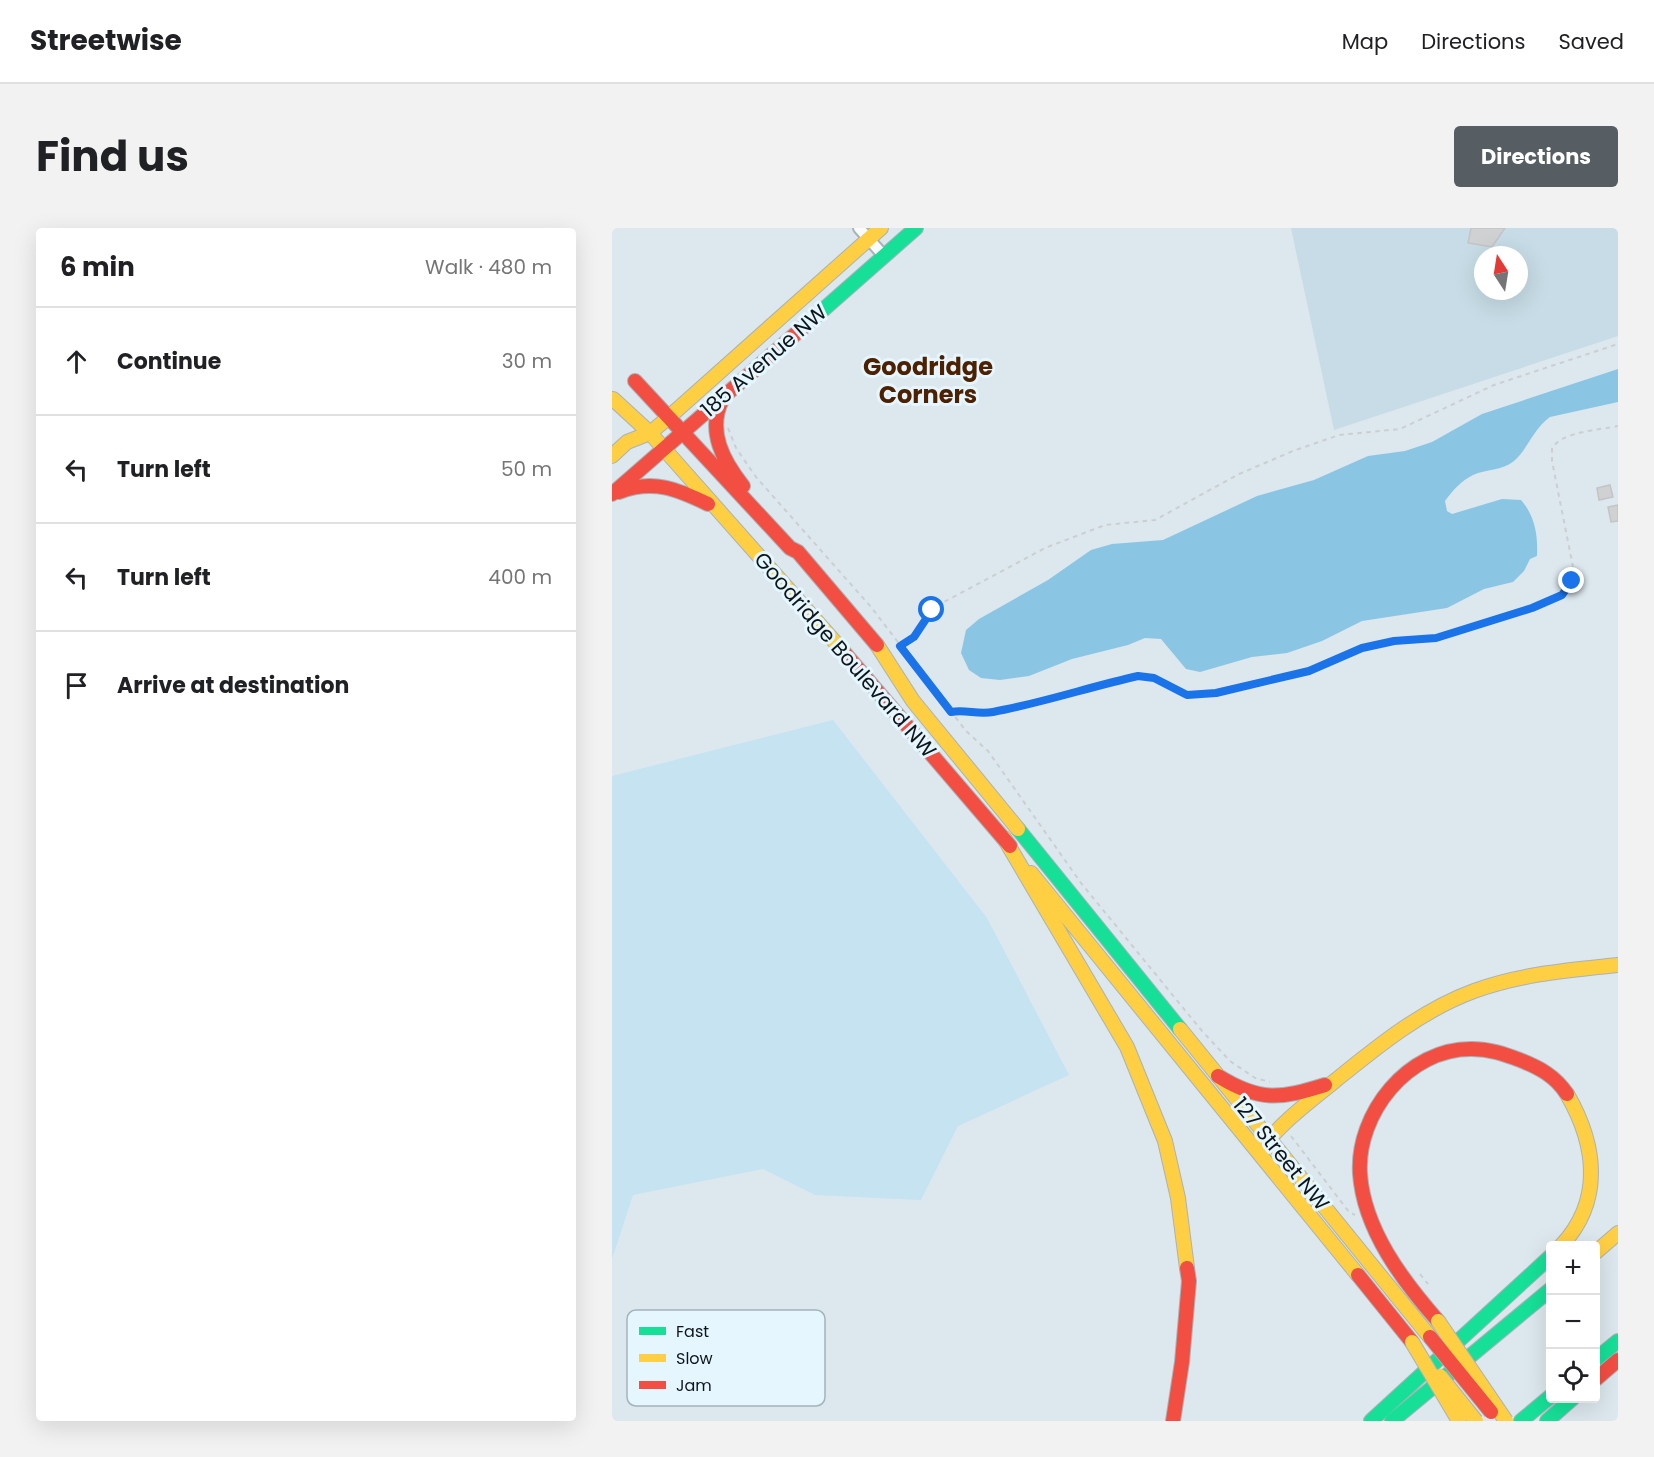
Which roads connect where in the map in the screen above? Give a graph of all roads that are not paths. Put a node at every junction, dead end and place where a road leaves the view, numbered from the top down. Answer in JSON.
{"nodes":[{"id":1,"x":859,"y":228,"type":"edge"},
{"id":2,"x":881,"y":228,"type":"edge"},
{"id":3,"x":916,"y":228,"type":"edge"},
{"id":4,"x":869,"y":239,"type":"junction"},
{"id":5,"x":884,"y":256,"type":"junction"},
{"id":6,"x":635,"y":381,"type":"dead end"},
{"id":7,"x":728,"y":391,"type":"junction"},
{"id":8,"x":613,"y":399,"type":"edge"},
{"id":9,"x":669,"y":417,"type":"junction"},
{"id":10,"x":683,"y":431,"type":"junction"},
{"id":11,"x":650,"y":433,"type":"junction"},
{"id":12,"x":662,"y":449,"type":"junction"},
{"id":13,"x":612,"y":456,"type":"edge"},
{"id":14,"x":612,"y":495,"type":"edge"},
{"id":15,"x":716,"y":507,"type":"junction"},
{"id":16,"x":798,"y":552,"type":"junction"},
{"id":17,"x":1004,"y":838,"type":"junction"},
{"id":18,"x":1065,"y":886,"type":"joint"},
{"id":19,"x":1070,"y":919,"type":"joint"},
{"id":20,"x":1618,"y":965,"type":"edge"},
{"id":21,"x":1218,"y":1076,"type":"junction"},
{"id":22,"x":1335,"y":1081,"type":"junction"},
{"id":23,"x":1268,"y":1138,"type":"junction"},
{"id":24,"x":1259,"y":1152,"type":"junction"},
{"id":25,"x":1618,"y":1233,"type":"edge"},
{"id":26,"x":1566,"y":1241,"type":"edge"},
{"id":27,"x":1600,"y":1249,"type":"edge"},
{"id":28,"x":1546,"y":1261,"type":"edge"},
{"id":29,"x":1546,"y":1293,"type":"edge"},
{"id":30,"x":1412,"y":1341,"type":"junction"},
{"id":31,"x":1618,"y":1341,"type":"edge"},
{"id":32,"x":1600,"y":1356,"type":"edge"},
{"id":33,"x":1618,"y":1360,"type":"edge"},
{"id":34,"x":1600,"y":1376,"type":"edge"},
{"id":35,"x":1546,"y":1400,"type":"edge"},
{"id":36,"x":1567,"y":1403,"type":"edge"},
{"id":37,"x":1173,"y":1421,"type":"edge"},
{"id":38,"x":1371,"y":1421,"type":"edge"},
{"id":39,"x":1392,"y":1421,"type":"edge"},
{"id":40,"x":1459,"y":1421,"type":"edge"},
{"id":41,"x":1476,"y":1421,"type":"edge"},
{"id":42,"x":1498,"y":1421,"type":"edge"},
{"id":43,"x":1506,"y":1421,"type":"edge"},
{"id":44,"x":1521,"y":1421,"type":"edge"},
{"id":45,"x":1547,"y":1421,"type":"edge"}],
"edges":[{"from":1,"to":4,"type":"street"},
{"from":2,"to":4,"type":"main road","name":"185 Avenue NW"},
{"from":3,"to":5,"type":"main road","name":"185 Avenue NW"},
{"from":4,"to":5,"type":"street"},
{"from":4,"to":9,"type":"main road","name":"185 Avenue NW"},
{"from":5,"to":7,"type":"main road","name":"185 Avenue NW"},
{"from":6,"to":9,"type":"main road","name":"Goodridge Boulevard NW"},
{"from":7,"to":10,"type":"main road","name":"185 Avenue NW"},
{"from":7,"to":16,"type":"main road"},
{"from":8,"to":11,"type":"main road","name":"Goodridge Boulevard NW"},
{"from":9,"to":10,"type":"main road","name":"Goodridge Boulevard NW"},
{"from":9,"to":11,"type":"main road","name":"185 Avenue NW"},
{"from":10,"to":12,"type":"main road","name":"185 Avenue NW"},
{"from":10,"to":16,"type":"main road","name":"Goodridge Boulevard NW"},
{"from":11,"to":12,"type":"main road","name":"Goodridge Boulevard NW"},
{"from":11,"to":13,"type":"main road","name":"185 Avenue NW"},
{"from":12,"to":14,"type":"main road","name":"185 Avenue NW"},
{"from":12,"to":15,"type":"main road","name":"Goodridge Boulevard NW"},
{"from":14,"to":15,"type":"main road"},
{"from":15,"to":17,"type":"main road","name":"Goodridge Boulevard NW"},
{"from":16,"to":18,"type":"main road","name":"Goodridge Boulevard NW"},
{"from":17,"to":19,"type":"main road","name":"Goodridge Boulevard NW"},
{"from":17,"to":37,"type":"main road"},
{"from":18,"to":21,"type":"main road","name":"127 Street NW"},
{"from":19,"to":24,"type":"main road","name":"127 Street NW"},
{"from":20,"to":22,"type":"main road"},
{"from":21,"to":22,"type":"main road"},
{"from":21,"to":23,"type":"main road","name":"127 Street NW"},
{"from":22,"to":23,"type":"main road"},
{"from":23,"to":24,"type":"main road"},
{"from":23,"to":42,"type":"main road","name":"127 Street NW","bridge":true},
{"from":24,"to":30,"type":"main road","name":"127 Street NW"},
{"from":25,"to":27,"type":"main road"},
{"from":26,"to":43,"type":"main road","bridge":true},
{"from":28,"to":38,"type":"main road"},
{"from":29,"to":39,"type":"main road"},
{"from":30,"to":40,"type":"main road","bridge":true},
{"from":30,"to":41,"type":"main road","name":"127 Street NW","bridge":true},
{"from":31,"to":32,"type":"main road"},
{"from":33,"to":34,"type":"main road"},
{"from":35,"to":44,"type":"main road"},
{"from":36,"to":45,"type":"main road"}]}
